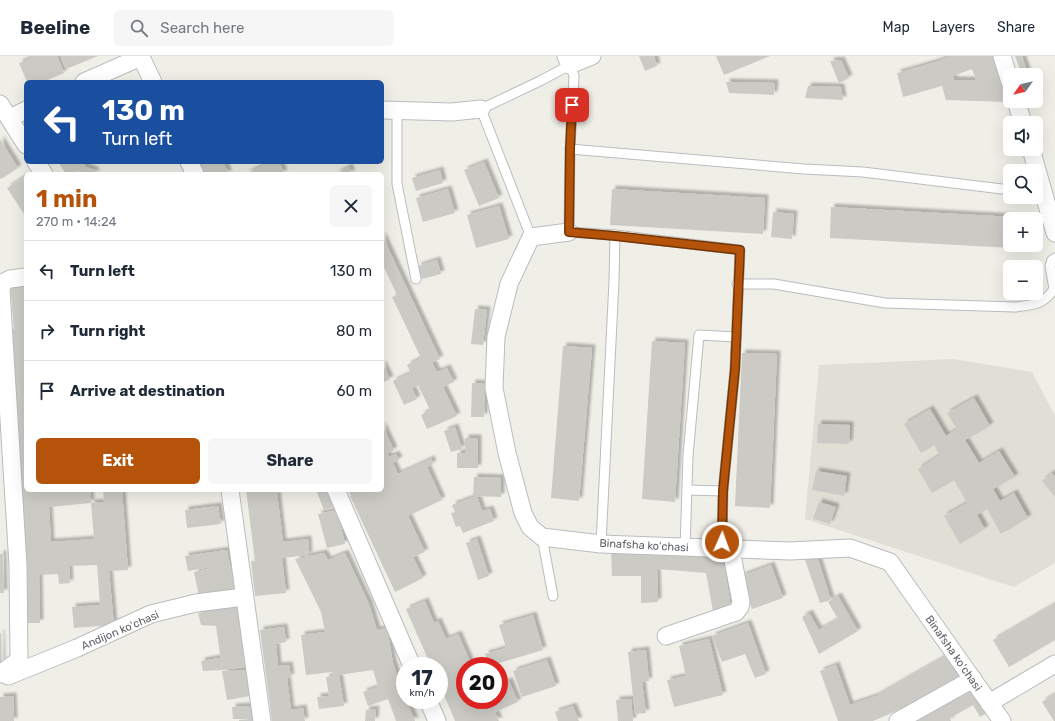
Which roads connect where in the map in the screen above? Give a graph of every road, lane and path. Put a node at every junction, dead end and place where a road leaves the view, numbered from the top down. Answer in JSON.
{"nodes":[{"id":1,"x":141,"y":56,"type":"edge"},
{"id":2,"x":592,"y":56,"type":"edge"},
{"id":3,"x":1002,"y":56,"type":"edge"},
{"id":4,"x":568,"y":61,"type":"edge"},
{"id":5,"x":1006,"y":68,"type":"edge"},
{"id":6,"x":88,"y":80,"type":"edge"},
{"id":7,"x":152,"y":80,"type":"edge"},
{"id":8,"x":0,"y":104,"type":"edge"},
{"id":9,"x":481,"y":109,"type":"junction"},
{"id":10,"x":389,"y":110,"type":"edge"},
{"id":11,"x":24,"y":111,"type":"edge"},
{"id":12,"x":10,"y":118,"type":"junction"},
{"id":13,"x":24,"y":142,"type":"edge"},
{"id":14,"x":570,"y":149,"type":"junction"},
{"id":15,"x":1003,"y":189,"type":"edge"},
{"id":16,"x":1043,"y":202,"type":"edge"},
{"id":17,"x":569,"y":232,"type":"junction"},
{"id":18,"x":1055,"y":233,"type":"edge"},
{"id":19,"x":615,"y":236,"type":"junction"},
{"id":20,"x":531,"y":237,"type":"junction"},
{"id":21,"x":1055,"y":258,"type":"edge"},
{"id":22,"x":24,"y":277,"type":"edge"},
{"id":23,"x":416,"y":279,"type":"dead end"},
{"id":24,"x":737,"y":284,"type":"junction"},
{"id":25,"x":736,"y":337,"type":"junction"},
{"id":26,"x":687,"y":490,"type":"junction"},
{"id":27,"x":723,"y":491,"type":"junction"},
{"id":28,"x":230,"y":492,"type":"edge"},
{"id":29,"x":337,"y":492,"type":"edge"},
{"id":30,"x":542,"y":537,"type":"junction"},
{"id":31,"x":601,"y":544,"type":"junction"},
{"id":32,"x":685,"y":548,"type":"junction"},
{"id":33,"x":728,"y":550,"type":"junction"},
{"id":34,"x":244,"y":596,"type":"junction"},
{"id":35,"x":553,"y":596,"type":"dead end"},
{"id":36,"x":666,"y":636,"type":"dead end"},
{"id":37,"x":408,"y":657,"type":"edge"},
{"id":38,"x":1055,"y":664,"type":"edge"},
{"id":39,"x":0,"y":674,"type":"edge"},
{"id":40,"x":0,"y":679,"type":"edge"},
{"id":41,"x":973,"y":679,"type":"junction"},
{"id":42,"x":989,"y":703,"type":"junction"},
{"id":43,"x":432,"y":709,"type":"edge"},
{"id":44,"x":262,"y":721,"type":"edge"},
{"id":45,"x":437,"y":721,"type":"edge"},
{"id":46,"x":898,"y":721,"type":"edge"},
{"id":47,"x":1002,"y":721,"type":"edge"}],
"edges":[{"from":1,"to":6,"type":"street"},
{"from":1,"to":7,"type":"street"},
{"from":2,"to":4,"type":"street"},
{"from":3,"to":5,"type":"street"},
{"from":4,"to":9,"type":"lane"},
{"from":4,"to":14,"type":"lane"},
{"from":8,"to":12,"type":"street"},
{"from":9,"to":10,"type":"street"},
{"from":9,"to":20,"type":"lane"},
{"from":10,"to":23,"type":"lane"},
{"from":11,"to":12,"type":"street"},
{"from":12,"to":13,"type":"street"},
{"from":14,"to":15,"type":"lane"},
{"from":14,"to":17,"type":"lane"},
{"from":16,"to":18,"type":"street"},
{"from":17,"to":19,"type":"lane"},
{"from":17,"to":20,"type":"street"},
{"from":19,"to":24,"type":"lane"},
{"from":19,"to":31,"type":"lane"},
{"from":20,"to":30,"type":"street"},
{"from":21,"to":24,"type":"lane"},
{"from":22,"to":39,"type":"street"},
{"from":24,"to":25,"type":"lane"},
{"from":25,"to":26,"type":"lane"},
{"from":25,"to":27,"type":"lane"},
{"from":26,"to":27,"type":"lane"},
{"from":26,"to":32,"type":"lane"},
{"from":27,"to":33,"type":"lane"},
{"from":28,"to":34,"type":"street"},
{"from":29,"to":37,"type":"street"},
{"from":30,"to":31,"type":"street","name":"Binafsha koʻchasi"},
{"from":30,"to":35,"type":"lane"},
{"from":31,"to":32,"type":"street","name":"Binafsha koʻchasi"},
{"from":32,"to":33,"type":"street","name":"Binafsha koʻchasi"},
{"from":33,"to":36,"type":"street"},
{"from":33,"to":41,"type":"street","name":"Binafsha koʻchasi"},
{"from":34,"to":40,"type":"street","name":"Andijon koʻchasi"},
{"from":34,"to":44,"type":"street"},
{"from":38,"to":42,"type":"street"},
{"from":41,"to":42,"type":"street","name":"Binafsha koʻchasi"},
{"from":41,"to":46,"type":"street"},
{"from":42,"to":47,"type":"street","name":"Binafsha koʻchasi"},
{"from":43,"to":45,"type":"street"}]}
